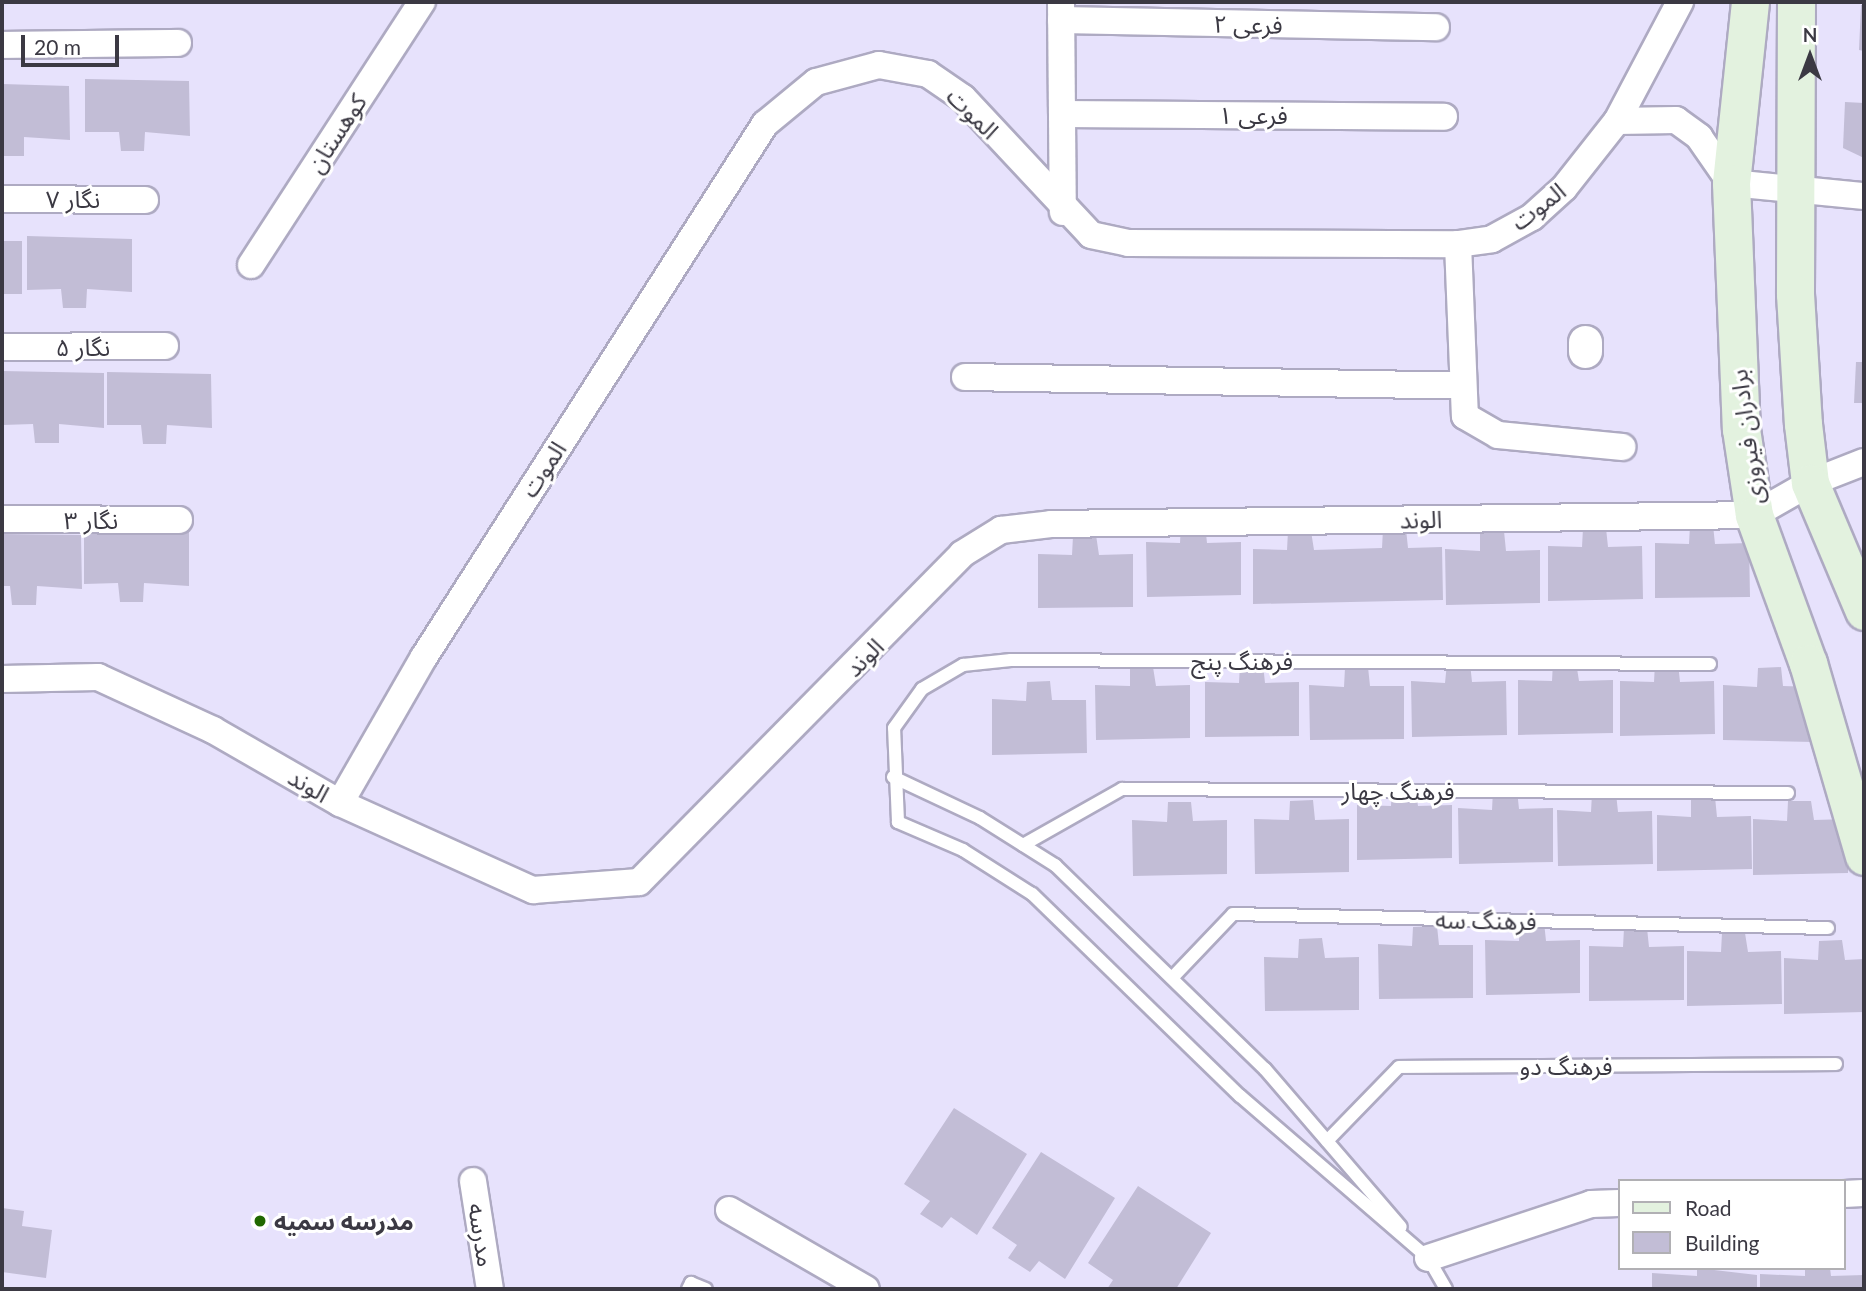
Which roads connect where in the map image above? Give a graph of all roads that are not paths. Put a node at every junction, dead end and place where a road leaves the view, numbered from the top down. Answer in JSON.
{"nodes":[{"id":1,"x":422,"y":2,"type":"edge"},
{"id":2,"x":1679,"y":2,"type":"edge"},
{"id":3,"x":1750,"y":2,"type":"edge"},
{"id":4,"x":1796,"y":2,"type":"edge"},
{"id":5,"x":1061,"y":11,"type":"edge"},
{"id":6,"x":1436,"y":27,"type":"dead end"},
{"id":7,"x":178,"y":43,"type":"dead end"},
{"id":8,"x":2,"y":44,"type":"edge"},
{"id":9,"x":1062,"y":114,"type":"junction"},
{"id":10,"x":1444,"y":117,"type":"dead end"},
{"id":11,"x":1617,"y":121,"type":"junction"},
{"id":12,"x":1731,"y":183,"type":"junction"},
{"id":13,"x":1794,"y":190,"type":"junction"},
{"id":14,"x":1864,"y":195,"type":"edge"},
{"id":15,"x":2,"y":199,"type":"edge"},
{"id":16,"x":145,"y":200,"type":"dead end"},
{"id":17,"x":1063,"y":212,"type":"junction"},
{"id":18,"x":1458,"y":244,"type":"junction"},
{"id":19,"x":250,"y":265,"type":"dead end"},
{"id":20,"x":165,"y":346,"type":"dead end"},
{"id":21,"x":2,"y":347,"type":"edge"},
{"id":22,"x":965,"y":377,"type":"dead end"},
{"id":23,"x":1461,"y":386,"type":"junction"},
{"id":24,"x":1622,"y":447,"type":"dead end"},
{"id":25,"x":1864,"y":462,"type":"edge"},
{"id":26,"x":1810,"y":483,"type":"junction"},
{"id":27,"x":1754,"y":515,"type":"junction"},
{"id":28,"x":2,"y":519,"type":"edge"},
{"id":29,"x":179,"y":520,"type":"dead end"},
{"id":30,"x":1864,"y":611,"type":"edge"},
{"id":31,"x":1710,"y":664,"type":"dead end"},
{"id":32,"x":2,"y":679,"type":"edge"},
{"id":33,"x":893,"y":777,"type":"junction"},
{"id":34,"x":1788,"y":793,"type":"dead end"},
{"id":35,"x":340,"y":803,"type":"junction"},
{"id":36,"x":1023,"y":845,"type":"junction"},
{"id":37,"x":1864,"y":856,"type":"edge"},
{"id":38,"x":1828,"y":928,"type":"dead end"},
{"id":39,"x":1172,"y":978,"type":"junction"},
{"id":40,"x":1836,"y":1064,"type":"dead end"},
{"id":41,"x":1327,"y":1141,"type":"junction"},
{"id":42,"x":473,"y":1181,"type":"dead end"},
{"id":43,"x":1864,"y":1193,"type":"edge"},
{"id":44,"x":1845,"y":1194,"type":"edge"},
{"id":45,"x":1618,"y":1203,"type":"edge"},
{"id":46,"x":729,"y":1210,"type":"dead end"},
{"id":47,"x":1428,"y":1258,"type":"junction"},
{"id":48,"x":491,"y":1289,"type":"edge"},
{"id":49,"x":688,"y":1289,"type":"edge"},
{"id":50,"x":705,"y":1289,"type":"edge"},
{"id":51,"x":866,"y":1289,"type":"edge"},
{"id":52,"x":1447,"y":1289,"type":"edge"}],
"edges":[{"from":1,"to":19,"type":"street","name":"کوهستان"},
{"from":2,"to":11,"type":"street","name":"الموت"},
{"from":3,"to":12,"type":"main road","name":"برادران فیروزی"},
{"from":4,"to":13,"type":"main road"},
{"from":5,"to":6,"type":"street","name":"فرعی ۲"},
{"from":5,"to":9,"type":"street"},
{"from":7,"to":8,"type":"street"},
{"from":9,"to":10,"type":"street","name":"فرعی ۱"},
{"from":9,"to":17,"type":"street"},
{"from":11,"to":12,"type":"street"},
{"from":11,"to":18,"type":"street","name":"الموت"},
{"from":12,"to":13,"type":"street"},
{"from":12,"to":27,"type":"main road","name":"برادران فیروزی"},
{"from":13,"to":14,"type":"street"},
{"from":13,"to":26,"type":"main road"},
{"from":15,"to":16,"type":"street","name":"نگار ۷"},
{"from":17,"to":18,"type":"street","name":"الموت"},
{"from":17,"to":35,"type":"street","name":"الموت"},
{"from":18,"to":23,"type":"street"},
{"from":20,"to":21,"type":"street","name":"نگار ۵"},
{"from":22,"to":23,"type":"street"},
{"from":23,"to":24,"type":"street"},
{"from":25,"to":26,"type":"street","name":"الوند"},
{"from":26,"to":27,"type":"street","name":"الوند"},
{"from":26,"to":30,"type":"main road"},
{"from":27,"to":35,"type":"street","name":"الوند"},
{"from":27,"to":37,"type":"main road","name":"برادران فیروزی"},
{"from":28,"to":29,"type":"street","name":"نگار ۳"},
{"from":31,"to":33,"type":"lane","name":"فرهنگ پنج"},
{"from":32,"to":35,"type":"street","name":"الوند"},
{"from":33,"to":36,"type":"lane"},
{"from":33,"to":47,"type":"lane","name":"فرهنگ پنج"},
{"from":34,"to":36,"type":"lane","name":"فرهنگ چهار"},
{"from":36,"to":39,"type":"lane"},
{"from":38,"to":39,"type":"lane","name":"فرهنگ سه"},
{"from":39,"to":41,"type":"lane"},
{"from":40,"to":41,"type":"lane","name":"فرهنگ دو"},
{"from":41,"to":47,"type":"lane"},
{"from":42,"to":48,"type":"street","name":"مدرسه"},
{"from":43,"to":44,"type":"street"},
{"from":45,"to":47,"type":"street"},
{"from":46,"to":51,"type":"street"},
{"from":47,"to":52,"type":"lane"},
{"from":49,"to":50,"type":"lane"}]}
